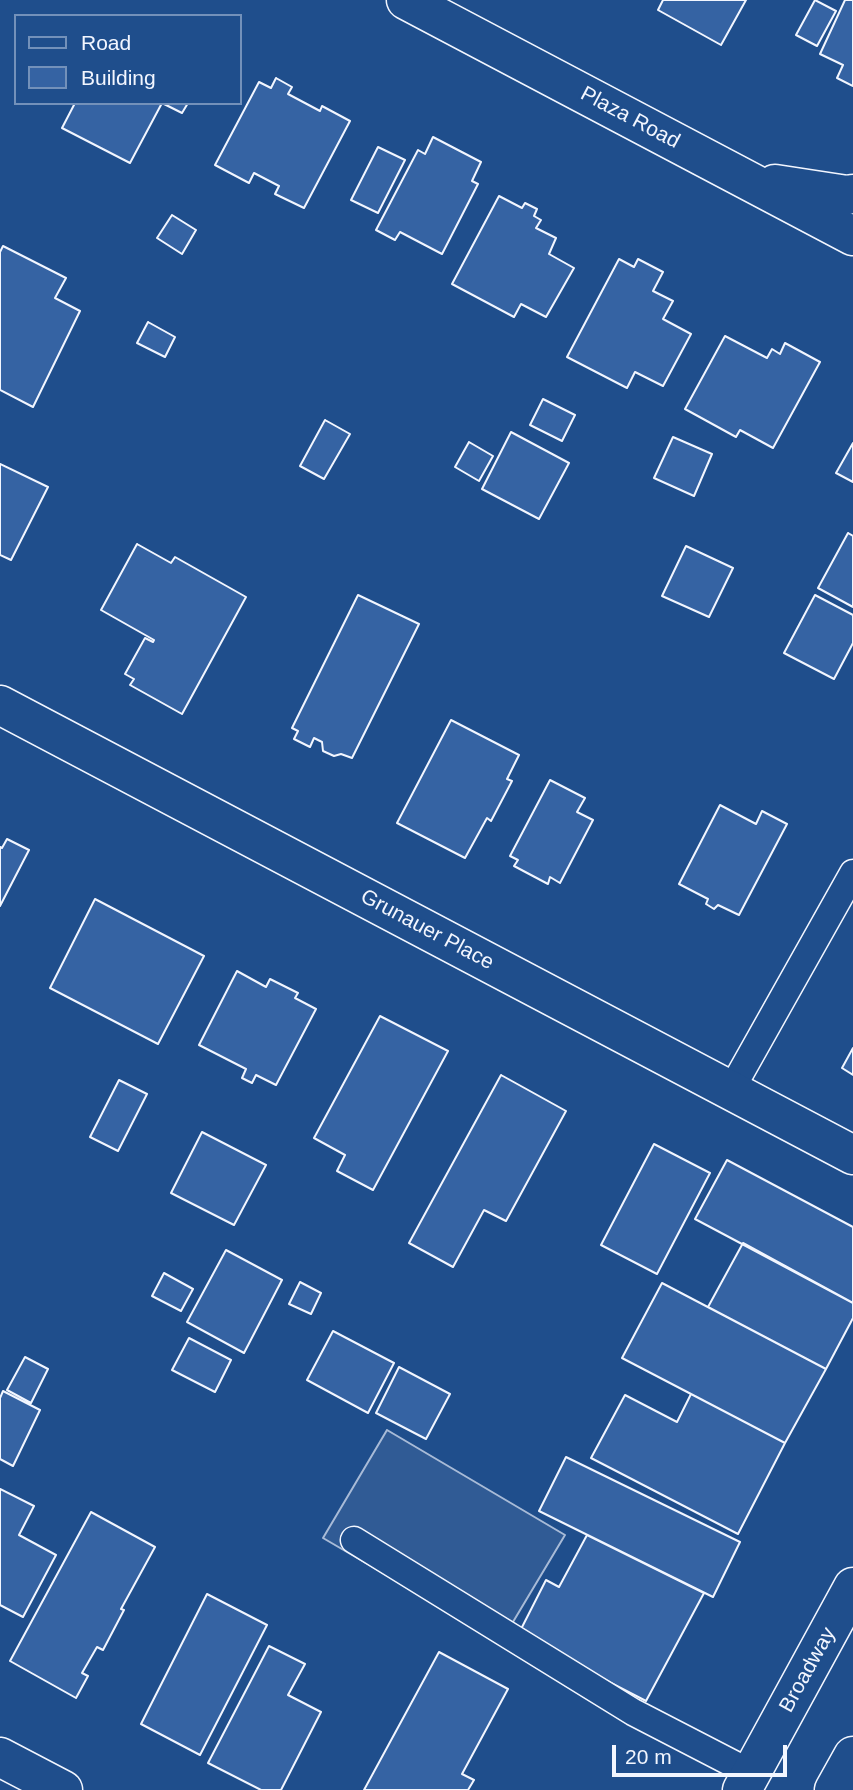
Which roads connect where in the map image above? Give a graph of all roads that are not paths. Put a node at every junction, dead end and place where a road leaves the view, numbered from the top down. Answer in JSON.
{"nodes":[{"id":1,"x":406,"y":0,"type":"edge"},
{"id":2,"x":747,"y":180,"type":"junction"},
{"id":3,"x":853,"y":194,"type":"edge"},
{"id":4,"x":853,"y":236,"type":"edge"},
{"id":5,"x":0,"y":705,"type":"edge"},
{"id":6,"x":853,"y":873,"type":"edge"},
{"id":7,"x":731,"y":1090,"type":"junction"},
{"id":8,"x":853,"y":1155,"type":"edge"},
{"id":9,"x":354,"y":1540,"type":"dead end"},
{"id":10,"x":853,"y":1587,"type":"edge"},
{"id":11,"x":853,"y":1756,"type":"edge"},
{"id":12,"x":0,"y":1757,"type":"edge"},
{"id":13,"x":747,"y":1782,"type":"edge"},
{"id":14,"x":63,"y":1790,"type":"edge"},
{"id":15,"x":834,"y":1790,"type":"edge"}],
"edges":[{"from":1,"to":2,"type":"street","name":"Plaza Road"},
{"from":2,"to":3,"type":"street"},
{"from":2,"to":4,"type":"street","name":"Plaza Road"},
{"from":5,"to":7,"type":"street","name":"Grunauer Place"},
{"from":6,"to":7,"type":"lane"},
{"from":7,"to":8,"type":"street","name":"Grunauer Place"},
{"from":9,"to":13,"type":"lane"},
{"from":10,"to":13,"type":"street","name":"Broadway"},
{"from":11,"to":15,"type":"street"},
{"from":12,"to":14,"type":"street"}]}
